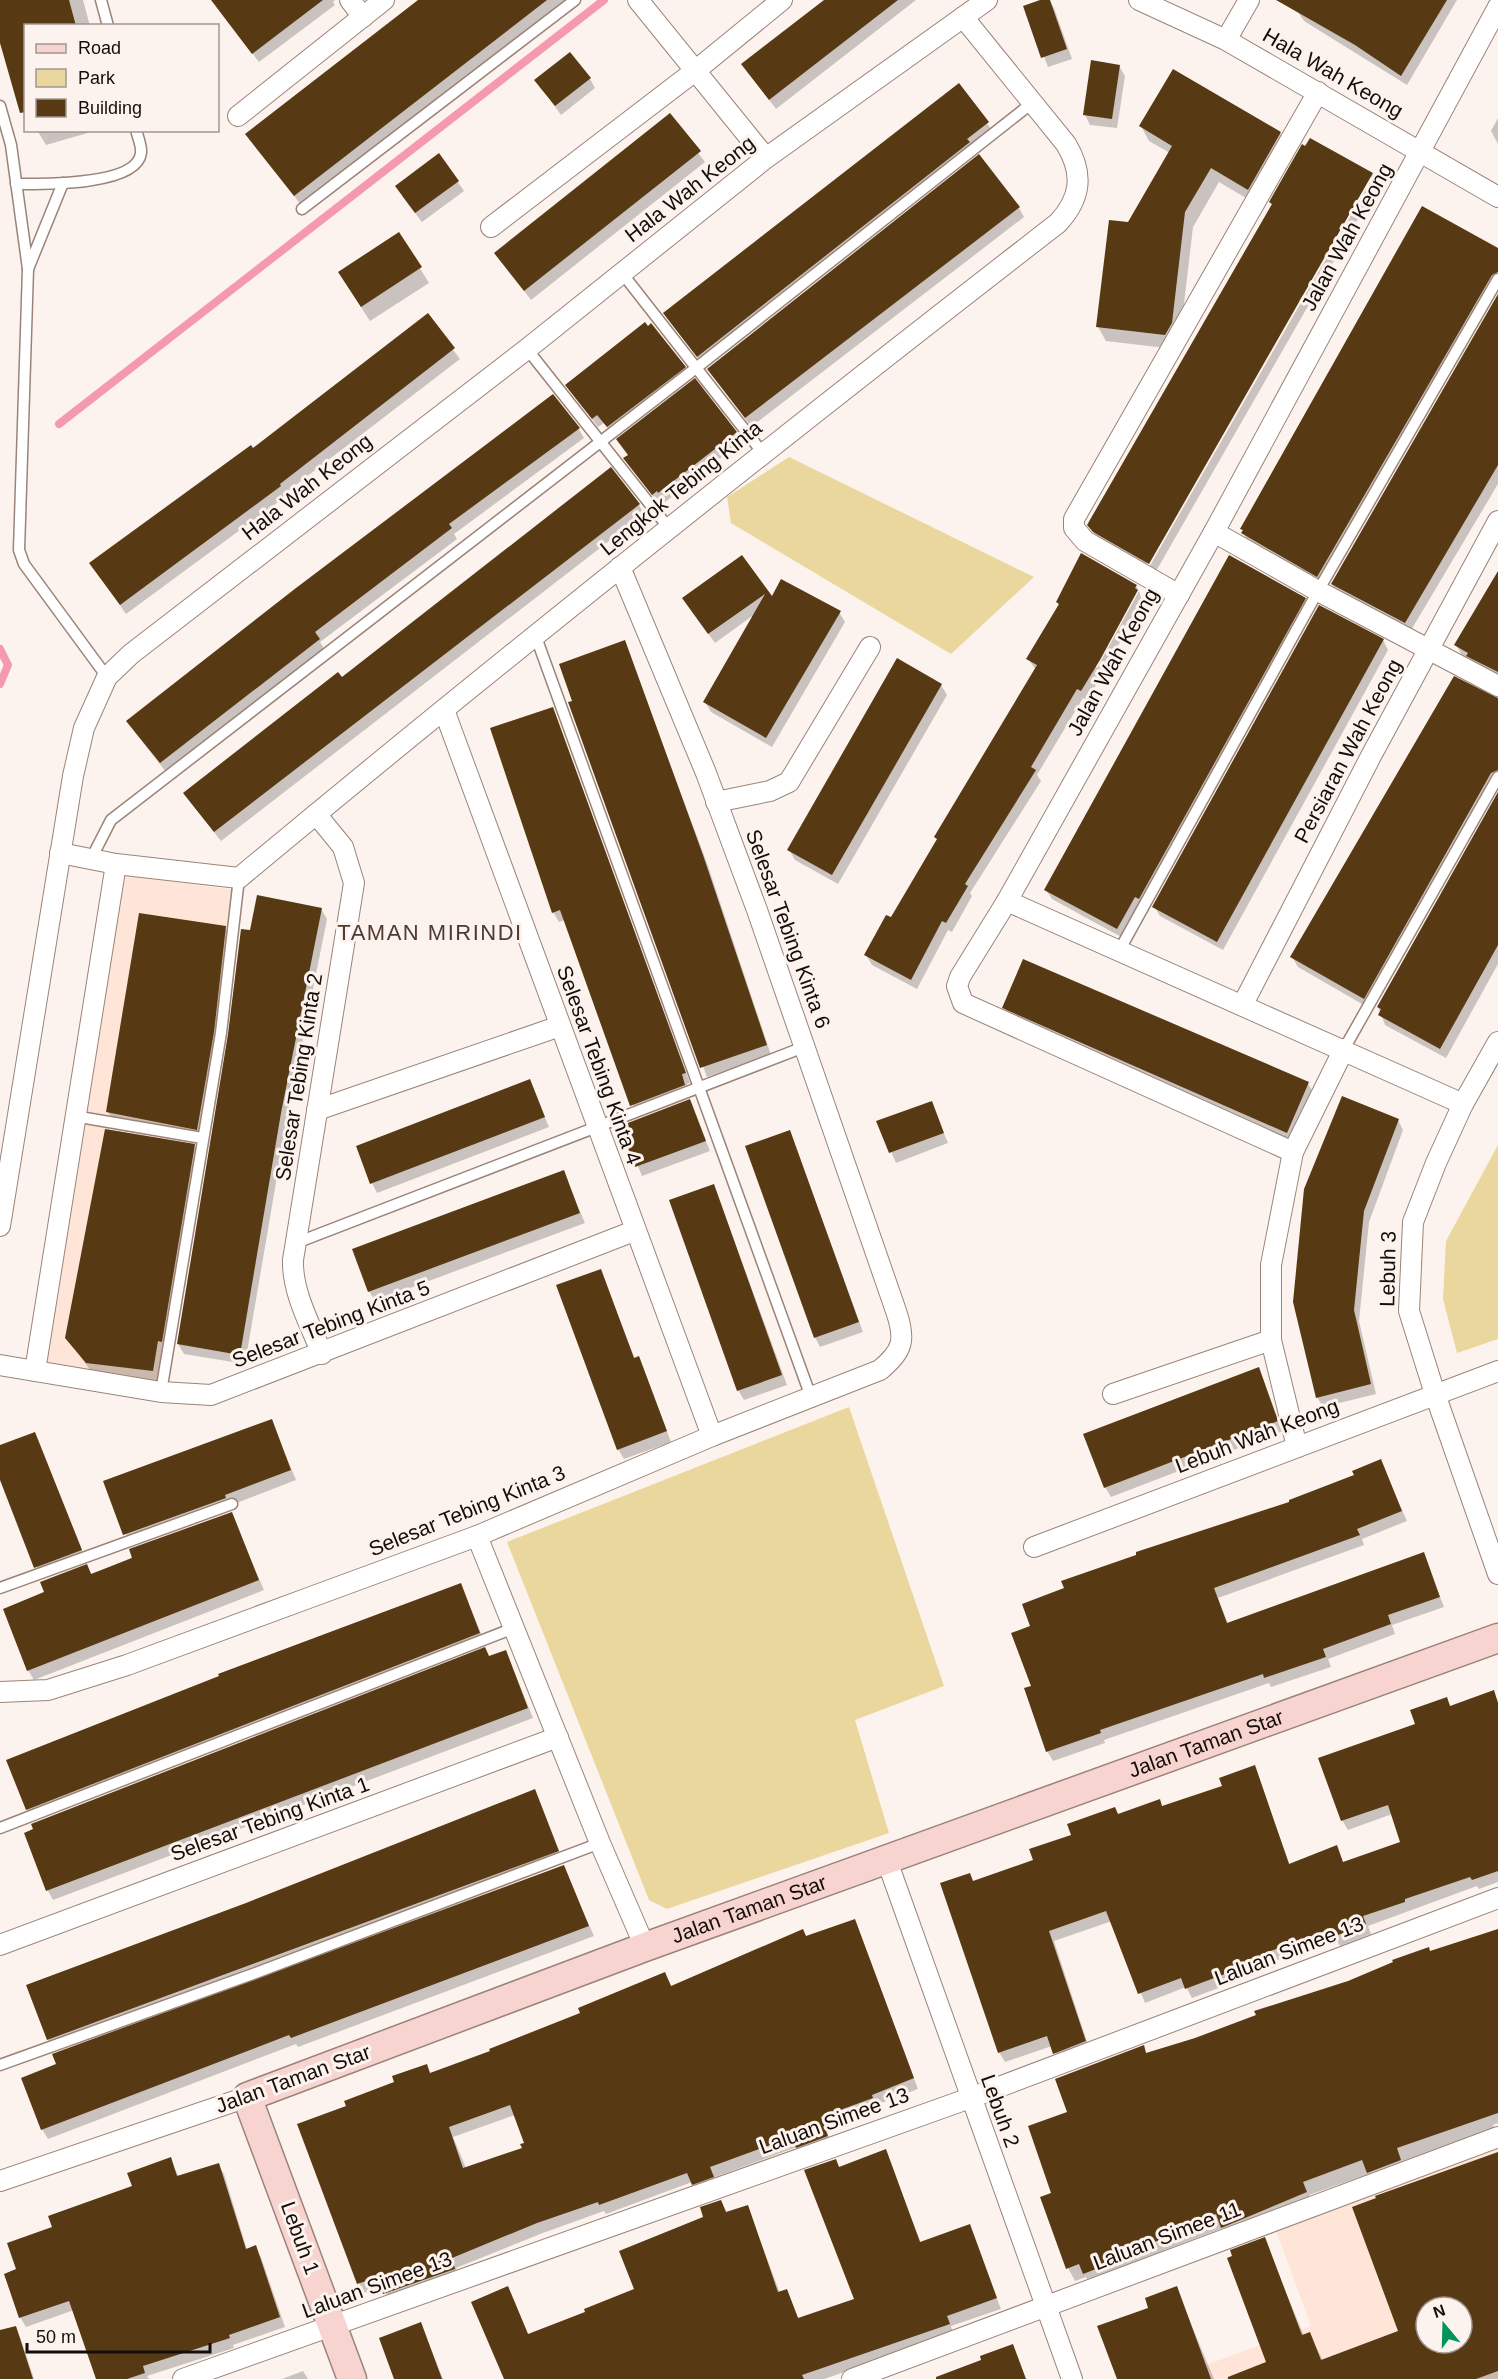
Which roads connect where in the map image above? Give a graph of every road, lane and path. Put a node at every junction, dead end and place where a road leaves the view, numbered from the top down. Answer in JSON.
{"nodes":[{"id":1,"x":101,"y":0,"type":"edge"},
{"id":2,"x":350,"y":0,"type":"edge"},
{"id":3,"x":384,"y":0,"type":"edge"},
{"id":4,"x":575,"y":0,"type":"edge"},
{"id":5,"x":638,"y":0,"type":"edge"},
{"id":6,"x":782,"y":0,"type":"edge"},
{"id":7,"x":987,"y":0,"type":"edge"},
{"id":8,"x":1140,"y":0,"type":"edge"},
{"id":9,"x":1249,"y":0,"type":"edge"},
{"id":10,"x":1498,"y":6,"type":"edge"},
{"id":11,"x":363,"y":17,"type":"junction"},
{"id":12,"x":963,"y":17,"type":"junction"},
{"id":13,"x":107,"y":24,"type":"edge"},
{"id":14,"x":1226,"y":40,"type":"junction"},
{"id":15,"x":695,"y":70,"type":"junction"},
{"id":16,"x":1318,"y":92,"type":"junction"},
{"id":17,"x":1032,"y":103,"type":"junction"},
{"id":18,"x":0,"y":106,"type":"edge"},
{"id":19,"x":238,"y":116,"type":"dead end"},
{"id":20,"x":137,"y":132,"type":"edge"},
{"id":21,"x":1421,"y":152,"type":"junction"},
{"id":22,"x":766,"y":158,"type":"junction"},
{"id":23,"x":63,"y":183,"type":"junction"},
{"id":24,"x":16,"y":184,"type":"junction"},
{"id":25,"x":1498,"y":197,"type":"edge"},
{"id":26,"x":302,"y":209,"type":"dead end"},
{"id":27,"x":491,"y":227,"type":"dead end"},
{"id":28,"x":28,"y":269,"type":"junction"},
{"id":29,"x":622,"y":273,"type":"junction"},
{"id":30,"x":1498,"y":279,"type":"edge"},
{"id":31,"x":527,"y":349,"type":"junction"},
{"id":32,"x":696,"y":368,"type":"junction"},
{"id":33,"x":600,"y":441,"type":"junction"},
{"id":34,"x":762,"y":452,"type":"junction"},
{"id":35,"x":1498,"y":521,"type":"edge"},
{"id":36,"x":668,"y":527,"type":"junction"},
{"id":37,"x":1214,"y":532,"type":"junction"},
{"id":38,"x":620,"y":567,"type":"junction"},
{"id":39,"x":1318,"y":591,"type":"junction"},
{"id":40,"x":1179,"y":595,"type":"junction"},
{"id":41,"x":536,"y":637,"type":"junction"},
{"id":42,"x":870,"y":647,"type":"dead end"},
{"id":43,"x":1429,"y":649,"type":"junction"},
{"id":44,"x":107,"y":677,"type":"junction"},
{"id":45,"x":1498,"y":686,"type":"edge"},
{"id":46,"x":444,"y":710,"type":"junction"},
{"id":47,"x":1498,"y":777,"type":"edge"},
{"id":48,"x":716,"y":802,"type":"junction"},
{"id":49,"x":316,"y":814,"type":"junction"},
{"id":50,"x":60,"y":853,"type":"junction"},
{"id":51,"x":91,"y":859,"type":"junction"},
{"id":52,"x":116,"y":864,"type":"junction"},
{"id":53,"x":239,"y":878,"type":"junction"},
{"id":54,"x":1006,"y":901,"type":"junction"},
{"id":55,"x":1119,"y":951,"type":"junction"},
{"id":56,"x":1243,"y":1004,"type":"junction"},
{"id":57,"x":560,"y":1026,"type":"junction"},
{"id":58,"x":1498,"y":1042,"type":"edge"},
{"id":59,"x":804,"y":1047,"type":"junction"},
{"id":60,"x":1344,"y":1049,"type":"junction"},
{"id":61,"x":699,"y":1088,"type":"junction"},
{"id":62,"x":1463,"y":1104,"type":"junction"},
{"id":63,"x":317,"y":1110,"type":"junction"},
{"id":64,"x":74,"y":1116,"type":"junction"},
{"id":65,"x":597,"y":1126,"type":"junction"},
{"id":66,"x":202,"y":1138,"type":"junction"},
{"id":67,"x":1293,"y":1152,"type":"junction"},
{"id":68,"x":0,"y":1226,"type":"edge"},
{"id":69,"x":634,"y":1231,"type":"junction"},
{"id":70,"x":296,"y":1243,"type":"junction"},
{"id":71,"x":896,"y":1311,"type":"joint"},
{"id":72,"x":1271,"y":1340,"type":"junction"},
{"id":73,"x":322,"y":1354,"type":"junction"},
{"id":74,"x":0,"y":1365,"type":"edge"},
{"id":75,"x":35,"y":1371,"type":"junction"},
{"id":76,"x":1498,"y":1371,"type":"edge"},
{"id":77,"x":161,"y":1392,"type":"junction"},
{"id":78,"x":1113,"y":1394,"type":"dead end"},
{"id":79,"x":1435,"y":1394,"type":"junction"},
{"id":80,"x":811,"y":1397,"type":"junction"},
{"id":81,"x":712,"y":1436,"type":"junction"},
{"id":82,"x":1297,"y":1447,"type":"junction"},
{"id":83,"x":232,"y":1504,"type":"dead end"},
{"id":84,"x":477,"y":1536,"type":"junction"},
{"id":85,"x":1034,"y":1547,"type":"dead end"},
{"id":86,"x":1498,"y":1574,"type":"edge"},
{"id":87,"x":0,"y":1588,"type":"edge"},
{"id":88,"x":514,"y":1628,"type":"junction"},
{"id":89,"x":1498,"y":1638,"type":"edge"},
{"id":90,"x":0,"y":1692,"type":"edge"},
{"id":91,"x":558,"y":1737,"type":"junction"},
{"id":92,"x":0,"y":1828,"type":"edge"},
{"id":93,"x":600,"y":1843,"type":"junction"},
{"id":94,"x":886,"y":1858,"type":"junction"},
{"id":95,"x":1498,"y":1898,"type":"edge"},
{"id":96,"x":0,"y":1945,"type":"edge"},
{"id":97,"x":645,"y":1947,"type":"junction"},
{"id":98,"x":0,"y":2065,"type":"edge"},
{"id":99,"x":247,"y":2097,"type":"junction"},
{"id":100,"x":970,"y":2098,"type":"junction"},
{"id":101,"x":1498,"y":2138,"type":"edge"},
{"id":102,"x":0,"y":2181,"type":"edge"},
{"id":103,"x":1046,"y":2307,"type":"junction"},
{"id":104,"x":333,"y":2327,"type":"junction"},
{"id":105,"x":183,"y":2379,"type":"edge"},
{"id":106,"x":352,"y":2379,"type":"edge"},
{"id":107,"x":852,"y":2379,"type":"edge"},
{"id":108,"x":1072,"y":2379,"type":"edge"}],
"edges":[{"from":1,"to":13,"type":"lane"},
{"from":2,"to":11,"type":"street"},
{"from":3,"to":11,"type":"street"},
{"from":4,"to":26,"type":"lane"},
{"from":5,"to":15,"type":"street"},
{"from":6,"to":15,"type":"street"},
{"from":7,"to":12,"type":"street","name":"Hala Wah Keong"},
{"from":8,"to":14,"type":"street","name":"Hala Wah Keong"},
{"from":9,"to":14,"type":"street"},
{"from":10,"to":21,"type":"street","name":"Jalan Wah Keong"},
{"from":11,"to":19,"type":"street"},
{"from":12,"to":17,"type":"street","name":"Lengkok Tebing Kinta"},
{"from":12,"to":22,"type":"street","name":"Hala Wah Keong"},
{"from":14,"to":16,"type":"street","name":"Hala Wah Keong"},
{"from":15,"to":22,"type":"street"},
{"from":15,"to":27,"type":"street"},
{"from":16,"to":21,"type":"street","name":"Hala Wah Keong"},
{"from":16,"to":40,"type":"street"},
{"from":17,"to":32,"type":"lane"},
{"from":17,"to":34,"type":"street","name":"Lengkok Tebing Kinta"},
{"from":18,"to":24,"type":"lane"},
{"from":20,"to":23,"type":"lane"},
{"from":21,"to":25,"type":"street","name":"Hala Wah Keong"},
{"from":21,"to":37,"type":"street","name":"Jalan Wah Keong"},
{"from":22,"to":29,"type":"street","name":"Hala Wah Keong"},
{"from":23,"to":24,"type":"lane"},
{"from":23,"to":28,"type":"lane"},
{"from":24,"to":28,"type":"lane"},
{"from":28,"to":44,"type":"lane"},
{"from":29,"to":31,"type":"street","name":"Hala Wah Keong"},
{"from":29,"to":32,"type":"lane"},
{"from":30,"to":39,"type":"lane"},
{"from":31,"to":33,"type":"lane"},
{"from":31,"to":44,"type":"street","name":"Hala Wah Keong"},
{"from":32,"to":33,"type":"lane"},
{"from":32,"to":34,"type":"lane"},
{"from":33,"to":36,"type":"lane"},
{"from":33,"to":51,"type":"lane"},
{"from":34,"to":36,"type":"street","name":"Lengkok Tebing Kinta"},
{"from":35,"to":43,"type":"street","name":"Persiaran Wah Keong"},
{"from":36,"to":38,"type":"street","name":"Lengkok Tebing Kinta"},
{"from":37,"to":39,"type":"street"},
{"from":37,"to":40,"type":"street","name":"Jalan Wah Keong"},
{"from":38,"to":41,"type":"street","name":"Lengkok Tebing Kinta"},
{"from":38,"to":48,"type":"street","name":"Selesar Tebing Kinta 6"},
{"from":39,"to":43,"type":"street"},
{"from":39,"to":55,"type":"lane"},
{"from":40,"to":54,"type":"street","name":"Jalan Wah Keong"},
{"from":41,"to":46,"type":"street","name":"Lengkok Tebing Kinta"},
{"from":41,"to":61,"type":"lane"},
{"from":42,"to":48,"type":"street"},
{"from":43,"to":45,"type":"street"},
{"from":43,"to":56,"type":"street","name":"Persiaran Wah Keong"},
{"from":44,"to":50,"type":"street","name":"Hala Wah Keong"},
{"from":46,"to":49,"type":"street","name":"Lengkok Tebing Kinta"},
{"from":46,"to":57,"type":"street","name":"Selesar Tebing Kinta 4"},
{"from":47,"to":60,"type":"lane"},
{"from":48,"to":59,"type":"street","name":"Selesar Tebing Kinta 6"},
{"from":49,"to":53,"type":"street","name":"Lengkok Tebing Kinta"},
{"from":49,"to":63,"type":"street","name":"Selesar Tebing Kinta 2"},
{"from":50,"to":51,"type":"street"},
{"from":50,"to":68,"type":"street","name":"Hala Wah Keong"},
{"from":51,"to":52,"type":"street"},
{"from":52,"to":53,"type":"street"},
{"from":52,"to":64,"type":"street"},
{"from":53,"to":66,"type":"lane"},
{"from":54,"to":55,"type":"street"},
{"from":54,"to":67,"type":"street","name":"Jalan Wah Keong"},
{"from":55,"to":56,"type":"street"},
{"from":56,"to":60,"type":"street"},
{"from":57,"to":63,"type":"street"},
{"from":57,"to":65,"type":"street","name":"Selesar Tebing Kinta 4"},
{"from":58,"to":62,"type":"street","name":"Lebuh 3"},
{"from":59,"to":61,"type":"lane"},
{"from":59,"to":71,"type":"street","name":"Selesar Tebing Kinta 6"},
{"from":60,"to":62,"type":"street"},
{"from":60,"to":67,"type":"street"},
{"from":61,"to":65,"type":"lane"},
{"from":61,"to":80,"type":"lane"},
{"from":62,"to":79,"type":"street","name":"Lebuh 3"},
{"from":63,"to":70,"type":"street","name":"Selesar Tebing Kinta 2"},
{"from":64,"to":66,"type":"lane"},
{"from":64,"to":75,"type":"street"},
{"from":65,"to":69,"type":"street","name":"Selesar Tebing Kinta 4"},
{"from":65,"to":70,"type":"lane"},
{"from":66,"to":77,"type":"lane"},
{"from":67,"to":72,"type":"street"},
{"from":69,"to":73,"type":"street","name":"Selesar Tebing Kinta 5"},
{"from":69,"to":81,"type":"street","name":"Selesar Tebing Kinta 4"},
{"from":70,"to":73,"type":"street","name":"Selesar Tebing Kinta 2"},
{"from":71,"to":80,"type":"street","name":"Selesar Tebing Kinta 3"},
{"from":72,"to":78,"type":"street"},
{"from":72,"to":82,"type":"street"},
{"from":73,"to":77,"type":"street","name":"Selesar Tebing Kinta 5"},
{"from":74,"to":75,"type":"street","name":"Selesar Tebing Kinta 5"},
{"from":75,"to":77,"type":"street","name":"Selesar Tebing Kinta 5"},
{"from":76,"to":79,"type":"street","name":"Lebuh Wah Keong"},
{"from":79,"to":82,"type":"street","name":"Lebuh Wah Keong"},
{"from":79,"to":86,"type":"street","name":"Lebuh 3"},
{"from":80,"to":81,"type":"street","name":"Selesar Tebing Kinta 3"},
{"from":81,"to":84,"type":"street","name":"Selesar Tebing Kinta 3"},
{"from":82,"to":85,"type":"street","name":"Lebuh Wah Keong"},
{"from":83,"to":87,"type":"lane"},
{"from":84,"to":88,"type":"street"},
{"from":84,"to":90,"type":"street","name":"Selesar Tebing Kinta 3"},
{"from":88,"to":91,"type":"street"},
{"from":88,"to":92,"type":"lane"},
{"from":89,"to":94,"type":"street","name":"Jalan Taman Star"},
{"from":91,"to":93,"type":"street"},
{"from":91,"to":96,"type":"street","name":"Selesar Tebing Kinta 1"},
{"from":93,"to":97,"type":"street"},
{"from":93,"to":98,"type":"lane"},
{"from":94,"to":97,"type":"street","name":"Jalan Taman Star"},
{"from":94,"to":100,"type":"street","name":"Lebuh 2"},
{"from":95,"to":100,"type":"street","name":"Laluan Simee 13"},
{"from":97,"to":99,"type":"street","name":"Jalan Taman Star"},
{"from":99,"to":102,"type":"street","name":"Jalan Taman Star"},
{"from":99,"to":104,"type":"street","name":"Lebuh 1"},
{"from":100,"to":103,"type":"street","name":"Lebuh 2"},
{"from":100,"to":104,"type":"street","name":"Laluan Simee 13"},
{"from":101,"to":103,"type":"street","name":"Laluan Simee 11"},
{"from":103,"to":107,"type":"street","name":"Laluan Simee 11"},
{"from":103,"to":108,"type":"street","name":"Lebuh 2"},
{"from":104,"to":105,"type":"street","name":"Laluan Simee 13"},
{"from":104,"to":106,"type":"street","name":"Lebuh 1"}]}
